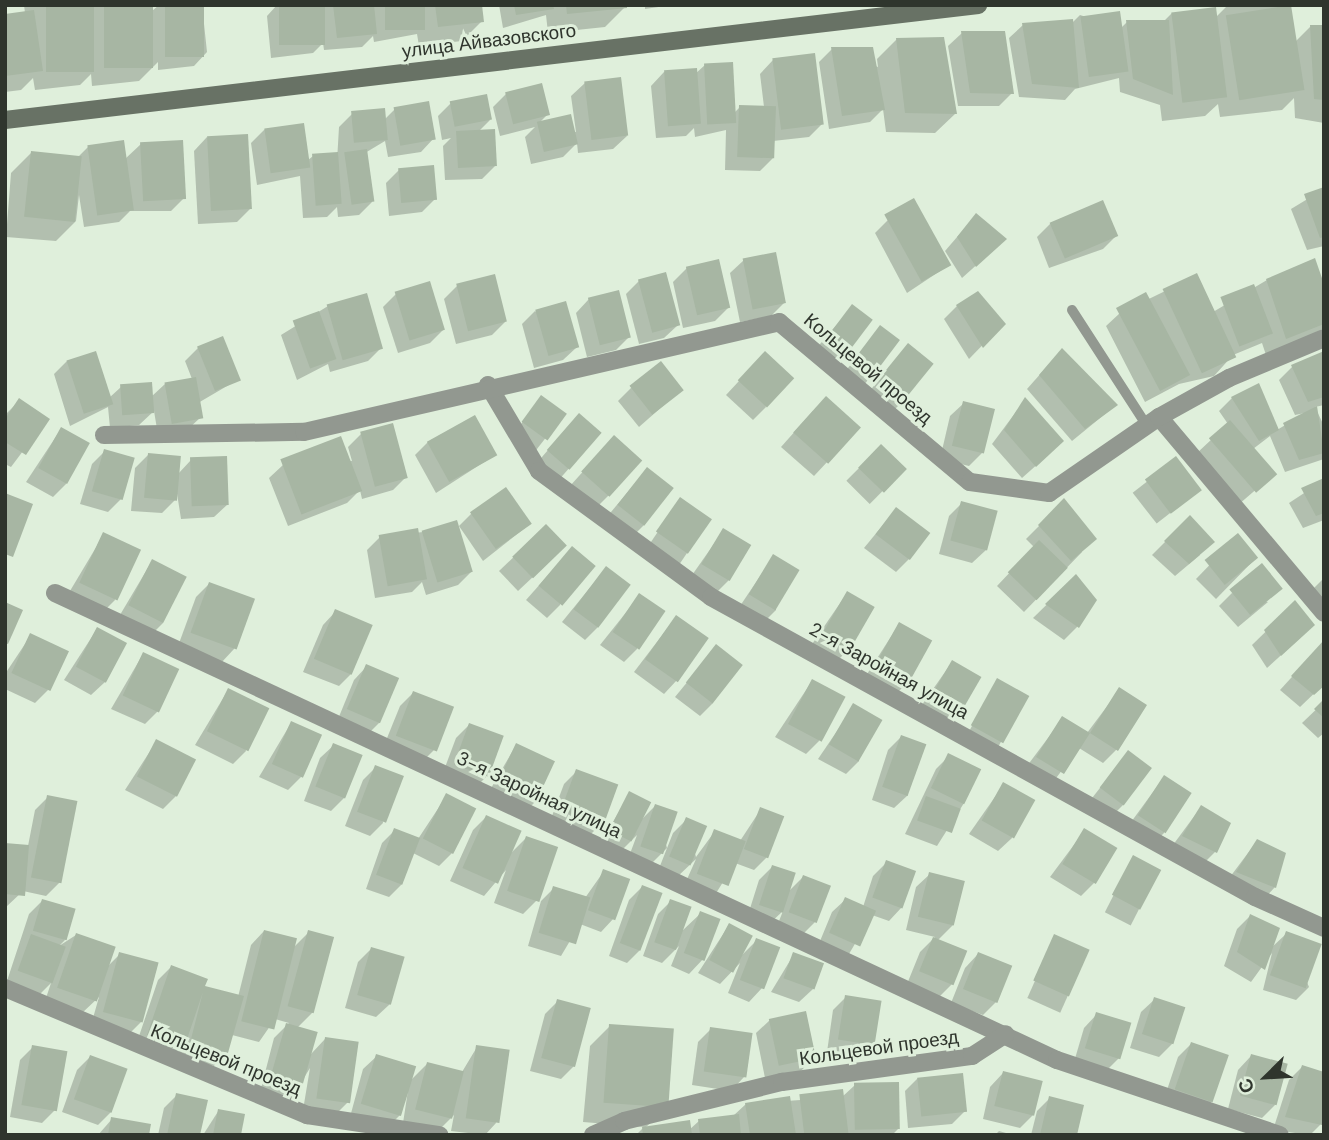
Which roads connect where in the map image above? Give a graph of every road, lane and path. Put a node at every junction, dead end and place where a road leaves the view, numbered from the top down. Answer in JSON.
{"nodes":[{"id":1,"x":978,"y":5,"type":"edge"},
{"id":2,"x":5,"y":120,"type":"edge"},
{"id":3,"x":1072,"y":310,"type":"dead end"},
{"id":4,"x":1324,"y":338,"type":"edge"},
{"id":5,"x":488,"y":385,"type":"junction"},
{"id":6,"x":1153,"y":422,"type":"junction"},
{"id":7,"x":104,"y":435,"type":"dead end"},
{"id":8,"x":55,"y":593,"type":"dead end"},
{"id":9,"x":1324,"y":613,"type":"edge"},
{"id":10,"x":1324,"y":928,"type":"edge"},
{"id":11,"x":5,"y":988,"type":"edge"},
{"id":12,"x":1006,"y":1034,"type":"junction"},
{"id":13,"x":440,"y":1135,"type":"edge"},
{"id":14,"x":593,"y":1135,"type":"edge"},
{"id":15,"x":1280,"y":1135,"type":"edge"}],
"edges":[{"from":1,"to":2,"type":"street","name":"улица Айвазовского"},
{"from":3,"to":6,"type":"lane"},
{"from":4,"to":6,"type":"street"},
{"from":5,"to":6,"type":"street","name":"Кольцевой проезд"},
{"from":5,"to":7,"type":"street","name":"Кольцевой проезд"},
{"from":5,"to":10,"type":"street","name":"2-я Заройная улица"},
{"from":6,"to":9,"type":"street"},
{"from":8,"to":12,"type":"street","name":"3-я Заройная улица"},
{"from":11,"to":13,"type":"street","name":"Кольцевой проезд"},
{"from":12,"to":14,"type":"street","name":"Кольцевой проезд"},
{"from":12,"to":15,"type":"street"}]}
